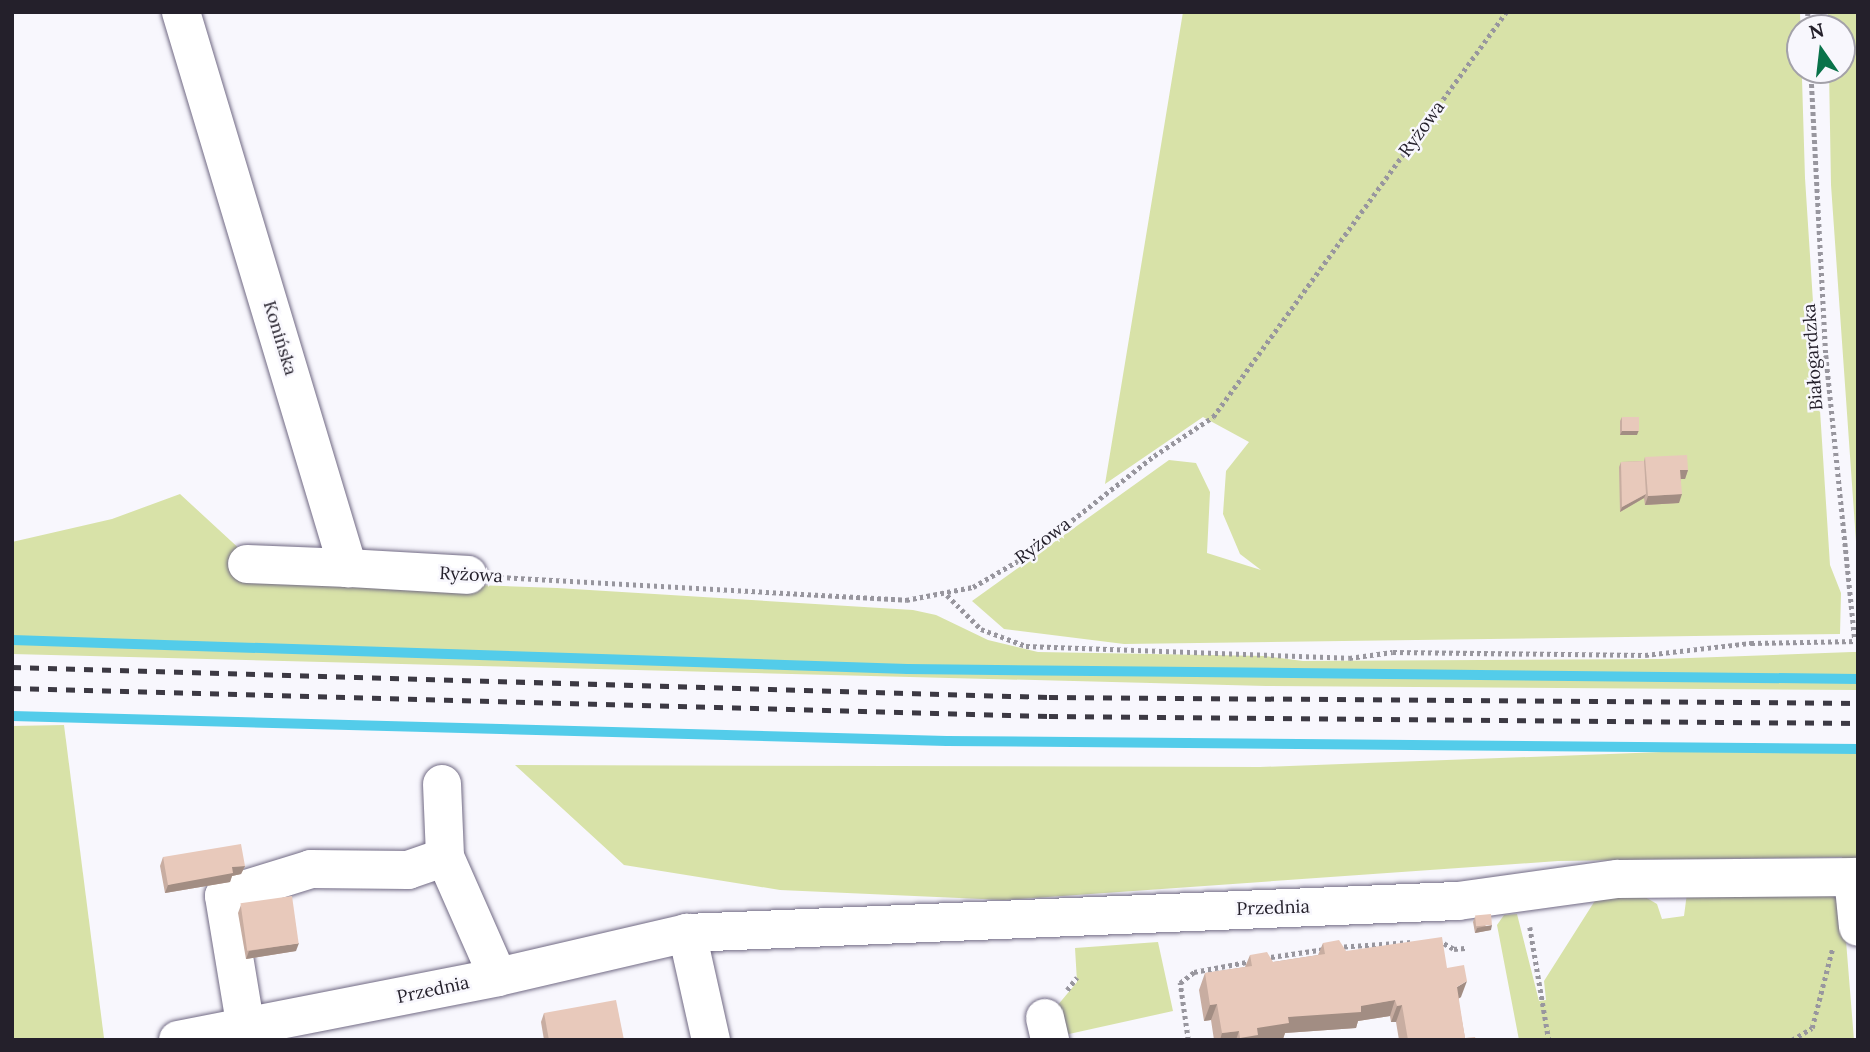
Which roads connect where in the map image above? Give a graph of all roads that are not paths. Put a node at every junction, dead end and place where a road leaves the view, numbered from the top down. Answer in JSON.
{"nodes":[{"id":1,"x":181,"y":12,"type":"edge"},
{"id":2,"x":247,"y":565,"type":"dead end"},
{"id":3,"x":348,"y":568,"type":"junction"},
{"id":4,"x":468,"y":575,"type":"road end"},
{"id":5,"x":442,"y":784,"type":"dead end"},
{"id":6,"x":445,"y":857,"type":"junction"},
{"id":7,"x":1855,"y":877,"type":"edge"},
{"id":8,"x":687,"y":933,"type":"junction"},
{"id":9,"x":1845,"y":936,"type":"edge"},
{"id":10,"x":498,"y":976,"type":"junction"},
{"id":11,"x":246,"y":1029,"type":"junction"},
{"id":12,"x":178,"y":1040,"type":"edge"},
{"id":13,"x":711,"y":1040,"type":"edge"}],
"edges":[{"from":1,"to":3,"type":"street","name":"Konińska"},
{"from":2,"to":3,"type":"street"},
{"from":3,"to":4,"type":"street","name":"Ryżowa"},
{"from":5,"to":6,"type":"street"},
{"from":6,"to":10,"type":"street"},
{"from":6,"to":11,"type":"street"},
{"from":7,"to":8,"type":"street","name":"Przednia"},
{"from":7,"to":9,"type":"street"},
{"from":8,"to":10,"type":"street","name":"Przednia"},
{"from":8,"to":13,"type":"street"},
{"from":10,"to":11,"type":"street","name":"Przednia"},
{"from":11,"to":12,"type":"street","name":"Przednia"}]}
